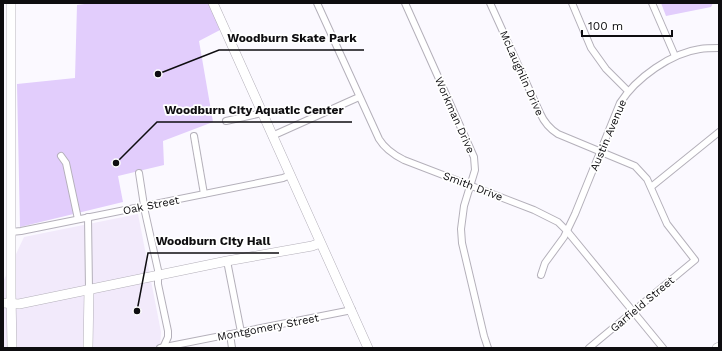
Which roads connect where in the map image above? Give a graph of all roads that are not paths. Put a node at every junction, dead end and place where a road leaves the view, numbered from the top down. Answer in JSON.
{"nodes":[{"id":1,"x":11,"y":3,"type":"edge"},
{"id":2,"x":213,"y":3,"type":"edge"},
{"id":3,"x":317,"y":3,"type":"edge"},
{"id":4,"x":405,"y":3,"type":"edge"},
{"id":5,"x":490,"y":3,"type":"edge"},
{"id":6,"x":572,"y":3,"type":"edge"},
{"id":7,"x":652,"y":3,"type":"edge"},
{"id":8,"x":719,"y":48,"type":"edge"},
{"id":9,"x":675,"y":56,"type":"junction"},
{"id":10,"x":628,"y":92,"type":"junction"},
{"id":11,"x":359,"y":97,"type":"junction"},
{"id":12,"x":262,"y":113,"type":"junction"},
{"id":13,"x":226,"y":121,"type":"dead end"},
{"id":14,"x":719,"y":132,"type":"edge"},
{"id":15,"x":194,"y":136,"type":"dead end"},
{"id":16,"x":272,"y":136,"type":"junction"},
{"id":17,"x":600,"y":151,"type":"junction"},
{"id":18,"x":61,"y":156,"type":"dead end"},
{"id":19,"x":139,"y":173,"type":"dead end"},
{"id":20,"x":290,"y":175,"type":"junction"},
{"id":21,"x":470,"y":186,"type":"junction"},
{"id":22,"x":651,"y":187,"type":"junction"},
{"id":23,"x":204,"y":194,"type":"junction"},
{"id":24,"x":144,"y":205,"type":"junction"},
{"id":25,"x":88,"y":218,"type":"junction"},
{"id":26,"x":78,"y":219,"type":"junction"},
{"id":27,"x":567,"y":231,"type":"junction"},
{"id":28,"x":11,"y":232,"type":"junction"},
{"id":29,"x":320,"y":243,"type":"junction"},
{"id":30,"x":695,"y":260,"type":"joint"},
{"id":31,"x":227,"y":262,"type":"junction"},
{"id":32,"x":541,"y":275,"type":"dead end"},
{"id":33,"x":158,"y":276,"type":"junction"},
{"id":34,"x":88,"y":289,"type":"junction"},
{"id":35,"x":7,"y":303,"type":"edge"},
{"id":36,"x":352,"y":310,"type":"junction"},
{"id":37,"x":633,"y":311,"type":"junction"},
{"id":38,"x":241,"y":332,"type":"junction"},
{"id":39,"x":230,"y":334,"type":"junction"},
{"id":40,"x":12,"y":348,"type":"edge"},
{"id":41,"x":88,"y":348,"type":"edge"},
{"id":42,"x":162,"y":348,"type":"edge"},
{"id":43,"x":232,"y":348,"type":"edge"},
{"id":44,"x":368,"y":348,"type":"edge"},
{"id":45,"x":488,"y":348,"type":"edge"},
{"id":46,"x":589,"y":348,"type":"edge"},
{"id":47,"x":663,"y":348,"type":"edge"}],
"edges":[{"from":1,"to":28,"type":"main road"},
{"from":2,"to":12,"type":"main road"},
{"from":3,"to":11,"type":"street","name":"Smith Drive"},
{"from":4,"to":21,"type":"street","name":"Workman Drive"},
{"from":5,"to":17,"type":"street","name":"McLaughlin Drive"},
{"from":6,"to":10,"type":"street"},
{"from":7,"to":9,"type":"street"},
{"from":8,"to":9,"type":"street","name":"Austin Avenue"},
{"from":9,"to":10,"type":"street","name":"Austin Avenue"},
{"from":10,"to":17,"type":"street","name":"Austin Avenue"},
{"from":11,"to":16,"type":"street"},
{"from":11,"to":21,"type":"street","name":"Smith Drive"},
{"from":12,"to":13,"type":"street"},
{"from":12,"to":16,"type":"main road"},
{"from":14,"to":22,"type":"street"},
{"from":15,"to":23,"type":"street"},
{"from":16,"to":20,"type":"main road"},
{"from":17,"to":22,"type":"street","name":"McLaughlin Drive"},
{"from":17,"to":27,"type":"street","name":"Austin Avenue"},
{"from":18,"to":26,"type":"street"},
{"from":19,"to":24,"type":"street"},
{"from":20,"to":23,"type":"street","name":"Oak Street"},
{"from":20,"to":29,"type":"main road"},
{"from":21,"to":27,"type":"street","name":"Smith Drive"},
{"from":21,"to":45,"type":"street","name":"Workman Drive"},
{"from":22,"to":30,"type":"street","name":"McLaughlin Drive"},
{"from":23,"to":24,"type":"street","name":"Oak Street"},
{"from":24,"to":25,"type":"street","name":"Oak Street"},
{"from":24,"to":33,"type":"street"},
{"from":25,"to":26,"type":"street","name":"Oak Street"},
{"from":25,"to":34,"type":"street"},
{"from":26,"to":28,"type":"street","name":"Oak Street"},
{"from":27,"to":32,"type":"street","name":"Austin Avenue"},
{"from":27,"to":37,"type":"street","name":"Smith Drive"},
{"from":28,"to":35,"type":"main road"},
{"from":29,"to":31,"type":"main road"},
{"from":29,"to":36,"type":"main road"},
{"from":30,"to":37,"type":"street","name":"Garfield Street"},
{"from":31,"to":33,"type":"main road"},
{"from":31,"to":38,"type":"street"},
{"from":33,"to":34,"type":"main road"},
{"from":33,"to":42,"type":"street"},
{"from":34,"to":35,"type":"main road"},
{"from":34,"to":41,"type":"main road"},
{"from":35,"to":40,"type":"main road"},
{"from":36,"to":38,"type":"street","name":"Montgomery Street"},
{"from":36,"to":44,"type":"main road"},
{"from":37,"to":46,"type":"street","name":"Garfield Street"},
{"from":37,"to":47,"type":"street","name":"Smith Drive"},
{"from":38,"to":39,"type":"street","name":"Montgomery Street"},
{"from":39,"to":42,"type":"street","name":"Montgomery Street"},
{"from":39,"to":43,"type":"street"}]}
